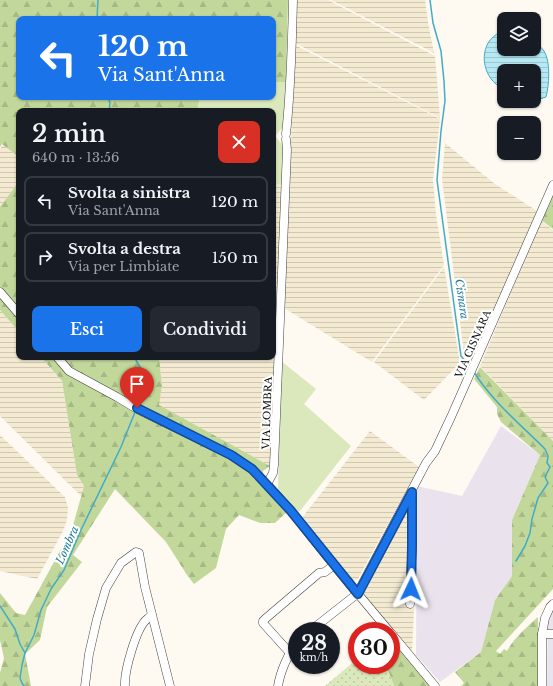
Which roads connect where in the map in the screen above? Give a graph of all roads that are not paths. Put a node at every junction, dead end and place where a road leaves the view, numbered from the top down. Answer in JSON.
{"nodes":[{"id":1,"x":293,"y":0,"type":"edge"},
{"id":2,"x":553,"y":186,"type":"edge"},
{"id":3,"x":0,"y":292,"type":"edge"},
{"id":4,"x":16,"y":311,"type":"edge"},
{"id":5,"x":60,"y":360,"type":"edge"},
{"id":6,"x":266,"y":484,"type":"junction"},
{"id":7,"x":412,"y":492,"type":"junction"},
{"id":8,"x":334,"y":565,"type":"junction"},
{"id":9,"x":358,"y":594,"type":"junction"},
{"id":10,"x":410,"y":604,"type":"dead end"},
{"id":11,"x":553,"y":604,"type":"edge"},
{"id":12,"x":152,"y":615,"type":"junction"},
{"id":13,"x":322,"y":622,"type":"edge"},
{"id":14,"x":382,"y":622,"type":"edge"},
{"id":15,"x":542,"y":634,"type":"junction"},
{"id":16,"x":553,"y":634,"type":"edge"},
{"id":17,"x":400,"y":644,"type":"edge"},
{"id":18,"x":288,"y":652,"type":"edge"},
{"id":19,"x":288,"y":658,"type":"edge"},
{"id":20,"x":85,"y":686,"type":"edge"},
{"id":21,"x":126,"y":686,"type":"edge"},
{"id":22,"x":170,"y":686,"type":"edge"},
{"id":23,"x":278,"y":686,"type":"edge"},
{"id":24,"x":435,"y":686,"type":"edge"},
{"id":25,"x":542,"y":686,"type":"edge"}],
"edges":[{"from":1,"to":6,"type":"street","name":"VIA LOMBRA"},
{"from":2,"to":7,"type":"street","name":"VIA CISNARA"},
{"from":3,"to":4,"type":"street"},
{"from":5,"to":6,"type":"street"},
{"from":6,"to":8,"type":"street"},
{"from":7,"to":9,"type":"street","name":"VIA CISNARA"},
{"from":7,"to":10,"type":"street"},
{"from":8,"to":9,"type":"street"},
{"from":8,"to":18,"type":"street"},
{"from":9,"to":13,"type":"street"},
{"from":9,"to":14,"type":"street"},
{"from":11,"to":15,"type":"street"},
{"from":12,"to":20,"type":"street"},
{"from":12,"to":21,"type":"street"},
{"from":12,"to":22,"type":"street"},
{"from":15,"to":16,"type":"street"},
{"from":15,"to":25,"type":"street"},
{"from":17,"to":24,"type":"street"},
{"from":19,"to":23,"type":"street"}]}
